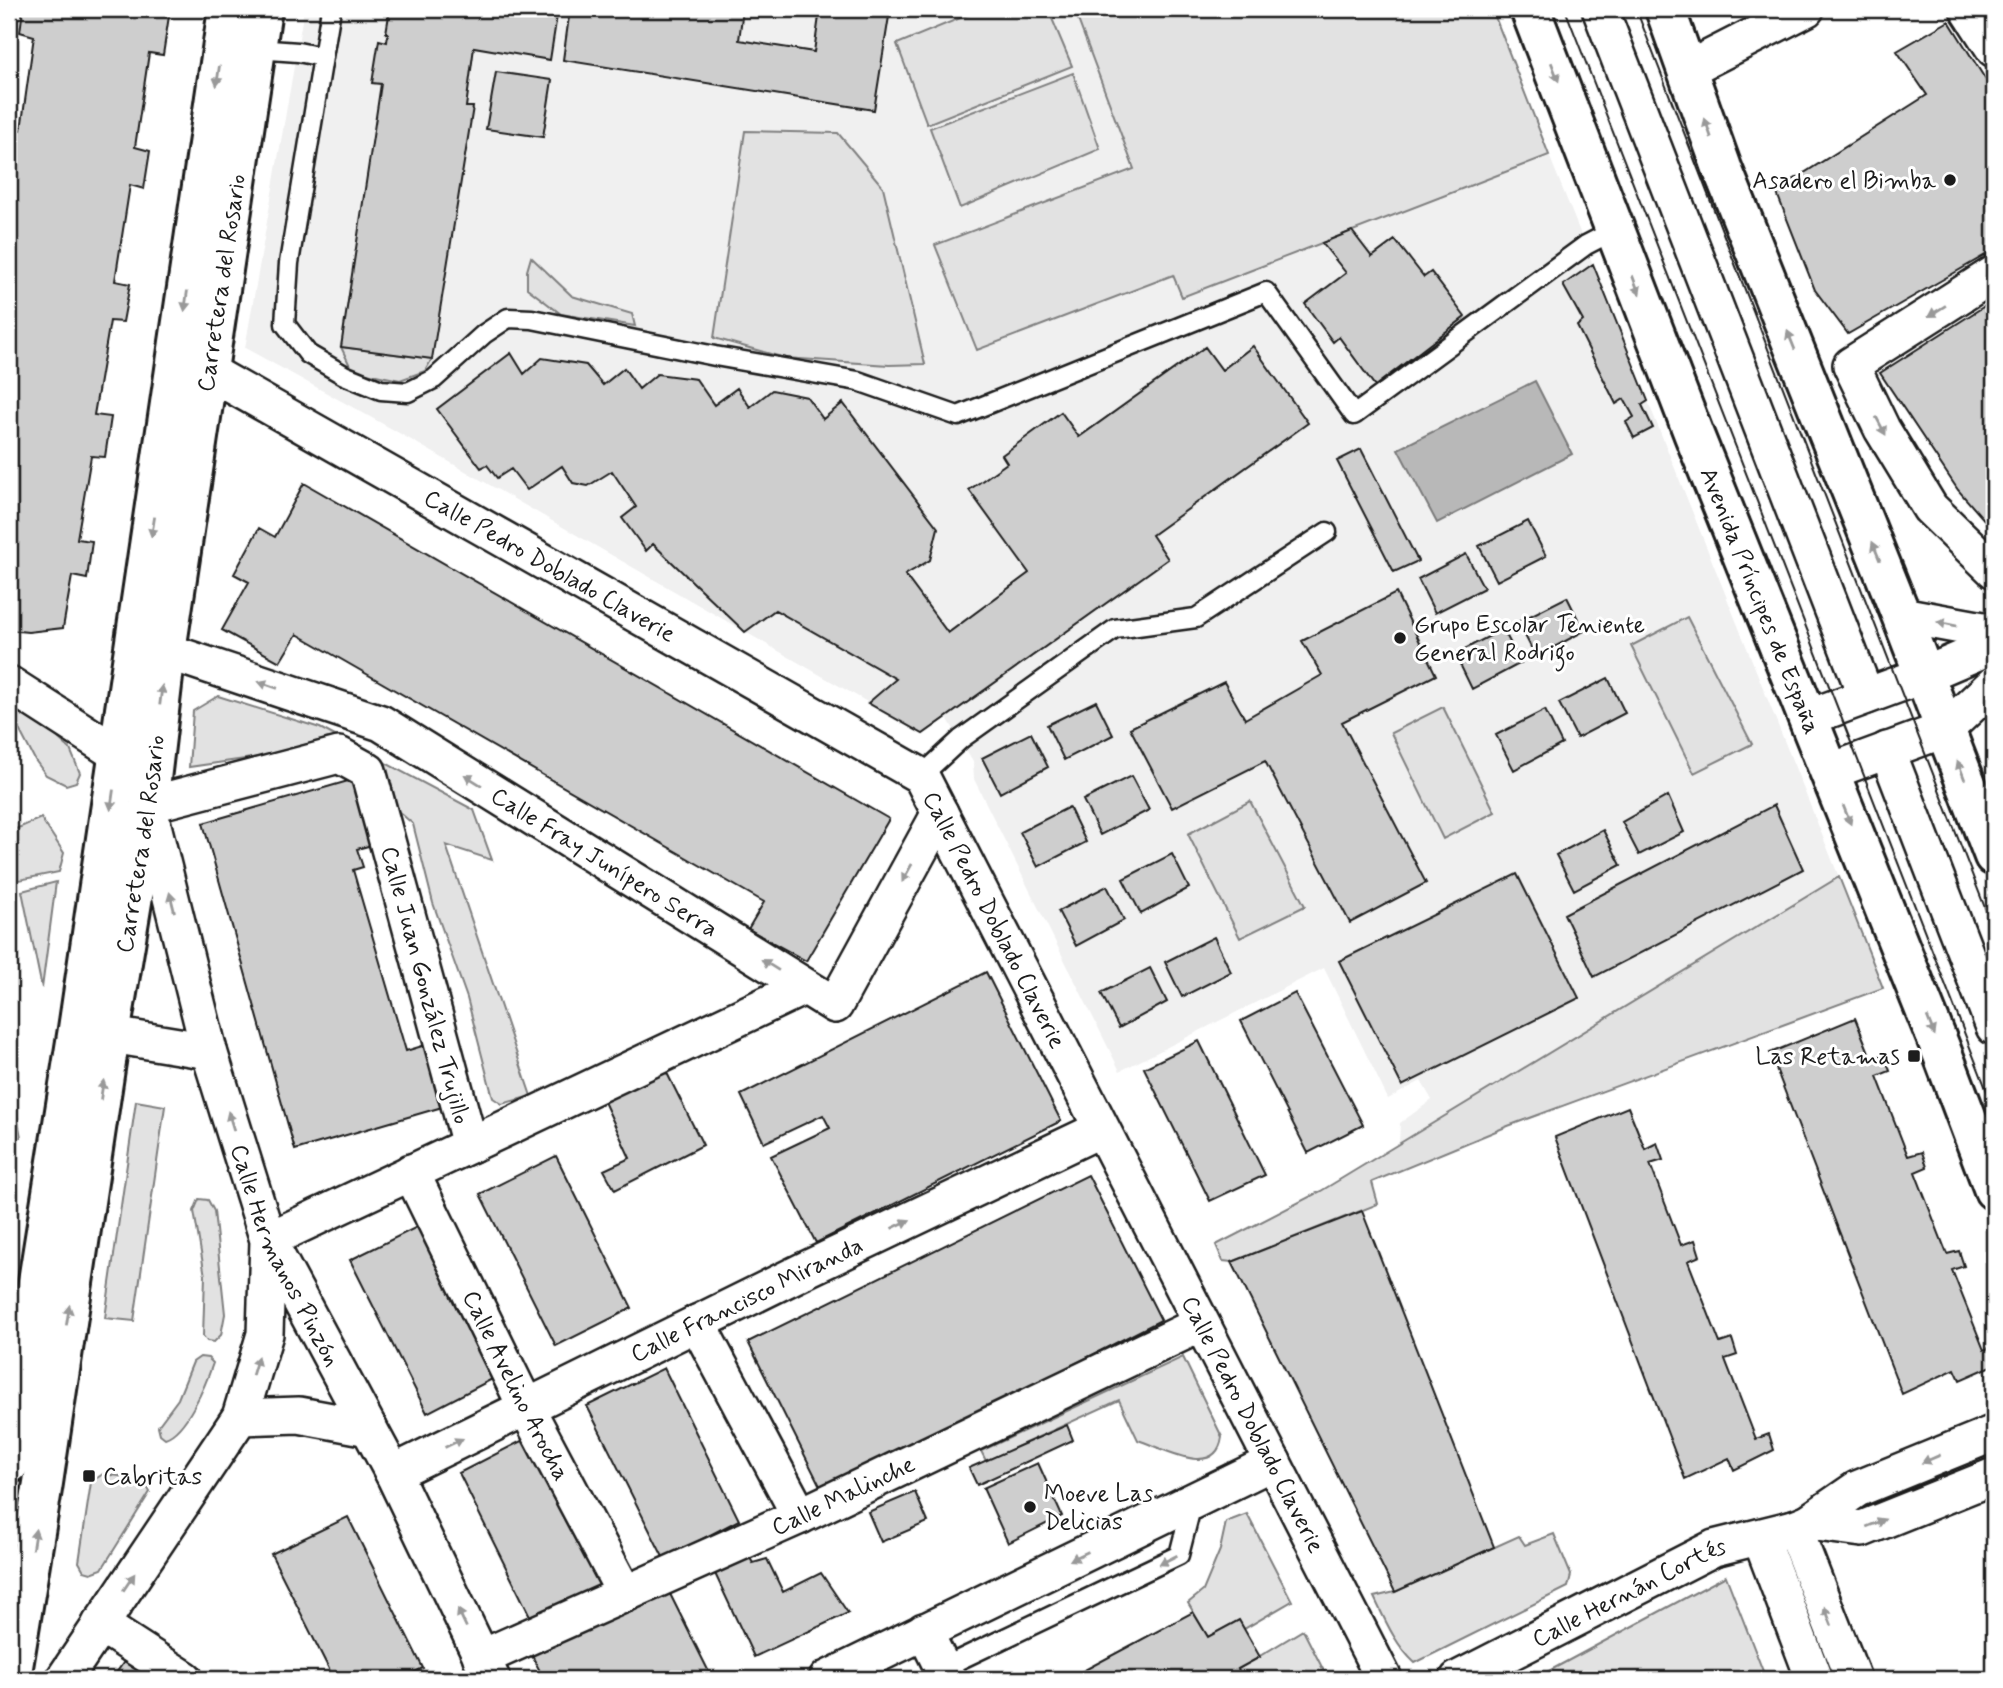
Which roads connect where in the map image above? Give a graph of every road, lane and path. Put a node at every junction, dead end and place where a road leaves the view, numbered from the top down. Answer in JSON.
{"nodes":[{"id":1,"x":228,"y":9,"type":"edge"},
{"id":2,"x":262,"y":9,"type":"edge"},
{"id":3,"x":331,"y":9,"type":"edge"},
{"id":4,"x":1530,"y":9,"type":"edge"},
{"id":5,"x":1600,"y":9,"type":"edge"},
{"id":6,"x":1665,"y":9,"type":"edge"},
{"id":7,"x":1806,"y":9,"type":"edge"},
{"id":8,"x":1968,"y":9,"type":"edge"},
{"id":9,"x":256,"y":49,"type":"junction"},
{"id":10,"x":1994,"y":49,"type":"edge"},
{"id":11,"x":323,"y":57,"type":"junction"},
{"id":12,"x":1688,"y":69,"type":"junction"},
{"id":13,"x":1615,"y":230,"type":"junction"},
{"id":14,"x":1994,"y":274,"type":"edge"},
{"id":15,"x":209,"y":372,"type":"junction"},
{"id":16,"x":1327,"y":532,"type":"dead end"},
{"id":17,"x":1994,"y":570,"type":"edge"},
{"id":18,"x":1901,"y":615,"type":"junction"},
{"id":19,"x":1994,"y":632,"type":"edge"},
{"id":20,"x":1994,"y":645,"type":"edge"},
{"id":21,"x":166,"y":651,"type":"junction"},
{"id":22,"x":1924,"y":675,"type":"junction"},
{"id":23,"x":9,"y":684,"type":"edge"},
{"id":24,"x":1994,"y":684,"type":"edge"},
{"id":25,"x":1866,"y":696,"type":"junction"},
{"id":26,"x":1807,"y":718,"type":"junction"},
{"id":27,"x":1946,"y":729,"type":"junction"},
{"id":28,"x":1887,"y":750,"type":"junction"},
{"id":29,"x":118,"y":754,"type":"junction"},
{"id":30,"x":1829,"y":772,"type":"junction"},
{"id":31,"x":921,"y":776,"type":"junction"},
{"id":32,"x":148,"y":805,"type":"junction"},
{"id":33,"x":940,"y":813,"type":"junction"},
{"id":34,"x":1994,"y":856,"type":"edge"},
{"id":35,"x":804,"y":987,"type":"junction"},
{"id":36,"x":1994,"y":1027,"type":"edge"},
{"id":37,"x":94,"y":1032,"type":"junction"},
{"id":38,"x":209,"y":1051,"type":"junction"},
{"id":39,"x":1101,"y":1129,"type":"junction"},
{"id":40,"x":470,"y":1145,"type":"junction"},
{"id":41,"x":411,"y":1172,"type":"junction"},
{"id":42,"x":1994,"y":1190,"type":"edge"},
{"id":43,"x":268,"y":1240,"type":"junction"},
{"id":44,"x":697,"y":1323,"type":"junction"},
{"id":45,"x":1201,"y":1324,"type":"junction"},
{"id":46,"x":526,"y":1407,"type":"junction"},
{"id":47,"x":240,"y":1417,"type":"junction"},
{"id":48,"x":369,"y":1428,"type":"junction"},
{"id":49,"x":1994,"y":1433,"type":"edge"},
{"id":50,"x":1273,"y":1462,"type":"junction"},
{"id":51,"x":9,"y":1464,"type":"edge"},
{"id":52,"x":393,"y":1473,"type":"junction"},
{"id":53,"x":1994,"y":1476,"type":"edge"},
{"id":54,"x":1193,"y":1500,"type":"junction"},
{"id":55,"x":800,"y":1516,"type":"junction"},
{"id":56,"x":1802,"y":1525,"type":"junction"},
{"id":57,"x":1760,"y":1537,"type":"junction"},
{"id":58,"x":625,"y":1594,"type":"junction"},
{"id":59,"x":100,"y":1624,"type":"junction"},
{"id":60,"x":924,"y":1631,"type":"junction"},
{"id":61,"x":486,"y":1669,"type":"edge"},
{"id":62,"x":945,"y":1674,"type":"edge"},
{"id":63,"x":10,"y":1679,"type":"edge"},
{"id":64,"x":64,"y":1679,"type":"edge"},
{"id":65,"x":186,"y":1679,"type":"edge"},
{"id":66,"x":827,"y":1679,"type":"edge"},
{"id":67,"x":1384,"y":1679,"type":"edge"},
{"id":68,"x":1458,"y":1679,"type":"edge"},
{"id":69,"x":1814,"y":1679,"type":"edge"},
{"id":70,"x":1853,"y":1679,"type":"edge"}],
"edges":[{"from":1,"to":29,"type":"main road","name":"Carretera del Rosario","one_way":true},
{"from":2,"to":9,"type":"main road","name":"Carretera del Rosario"},
{"from":3,"to":11,"type":"lane"},
{"from":4,"to":13,"type":"main road","name":"Avenida Príncipes de España","one_way":true},
{"from":5,"to":25,"type":"street"},
{"from":6,"to":12,"type":"main road"},
{"from":7,"to":12,"type":"street"},
{"from":8,"to":10,"type":"street"},
{"from":9,"to":11,"type":"lane"},
{"from":9,"to":15,"type":"main road","name":"Carretera del Rosario"},
{"from":11,"to":13,"type":"lane"},
{"from":18,"to":12,"type":"main road","one_way":true},
{"from":13,"to":26,"type":"main road","name":"Avenida Príncipes de España","one_way":true},
{"from":14,"to":17,"type":"street","one_way":true},
{"from":15,"to":21,"type":"main road","name":"Carretera del Rosario"},
{"from":15,"to":31,"type":"street","name":"Calle Pedro Doblado Claverie"},
{"from":16,"to":31,"type":"lane"},
{"from":19,"to":18,"type":"street","one_way":true},
{"from":18,"to":22,"type":"main road"},
{"from":20,"to":22,"type":"street"},
{"from":32,"to":21,"type":"main road","name":"Carretera del Rosario","one_way":true},
{"from":35,"to":21,"type":"street","name":"Calle Fray Junípero Serra","one_way":true},
{"from":22,"to":25,"type":"street"},
{"from":22,"to":27,"type":"main road"},
{"from":23,"to":29,"type":"street"},
{"from":24,"to":27,"type":"street"},
{"from":25,"to":26,"type":"street"},
{"from":26,"to":30,"type":"main road","name":"Avenida Príncipes de España"},
{"from":27,"to":28,"type":"street"},
{"from":34,"to":27,"type":"main road","one_way":true},
{"from":28,"to":30,"type":"street"},
{"from":28,"to":36,"type":"street"},
{"from":29,"to":37,"type":"main road","name":"Carretera del Rosario","one_way":true},
{"from":30,"to":42,"type":"main road","name":"Avenida Príncipes de España","one_way":true},
{"from":31,"to":33,"type":"street","name":"Calle Pedro Doblado Claverie"},
{"from":32,"to":37,"type":"main road","name":"Carretera del Rosario"},
{"from":38,"to":32,"type":"street","name":"Calle Hermanos Pinzón","one_way":true},
{"from":32,"to":40,"type":"street","name":"Calle Juan González Trujillo"},
{"from":33,"to":35,"type":"street","name":"Calle Fray Junípero Serra","one_way":true},
{"from":33,"to":39,"type":"street","name":"Calle Pedro Doblado Claverie"},
{"from":35,"to":40,"type":"street"},
{"from":37,"to":38,"type":"street"},
{"from":37,"to":51,"type":"main road","name":"Carretera del Rosario"},
{"from":63,"to":37,"type":"main road","name":"Carretera del Rosario","one_way":true},
{"from":43,"to":38,"type":"street","name":"Calle Hermanos Pinzón","one_way":true},
{"from":44,"to":39,"type":"street","name":"Calle Francisco Miranda","one_way":true},
{"from":39,"to":45,"type":"street","name":"Calle Pedro Doblado Claverie"},
{"from":40,"to":41,"type":"street","name":"Calle Juan González Trujillo"},
{"from":41,"to":43,"type":"street","name":"Calle Juan González Trujillo"},
{"from":41,"to":46,"type":"street","name":"Calle Avelino Arocha"},
{"from":47,"to":43,"type":"street","one_way":true},
{"from":43,"to":48,"type":"street","name":"Calle Hermanos Pinzón"},
{"from":44,"to":46,"type":"street","name":"Calle Francisco Miranda"},
{"from":44,"to":55,"type":"street"},
{"from":45,"to":50,"type":"street","name":"Calle Pedro Doblado Claverie"},
{"from":45,"to":55,"type":"street","name":"Calle Malinche"},
{"from":52,"to":46,"type":"street","name":"Calle Francisco Miranda","one_way":true},
{"from":46,"to":58,"type":"street","name":"Calle Avelino Arocha"},
{"from":47,"to":48,"type":"street"},
{"from":59,"to":47,"type":"street","one_way":true},
{"from":48,"to":52,"type":"street","name":"Calle Hermanos Pinzón"},
{"from":49,"to":56,"type":"street","name":"Calle Hernán Cortés","one_way":true},
{"from":50,"to":54,"type":"street"},
{"from":50,"to":67,"type":"street","name":"Calle Pedro Doblado Claverie"},
{"from":61,"to":52,"type":"street","name":"Calle Hermanos Pinzón","one_way":true},
{"from":56,"to":53,"type":"street","name":"Calle Hernán Cortés","one_way":true},
{"from":54,"to":60,"type":"street","one_way":true},
{"from":54,"to":62,"type":"lane","one_way":true},
{"from":55,"to":58,"type":"street","name":"Calle Malinche"},
{"from":56,"to":57,"type":"street","name":"Calle Hernán Cortés"},
{"from":70,"to":56,"type":"street","one_way":true},
{"from":57,"to":68,"type":"street","name":"Calle Hernán Cortés"},
{"from":57,"to":69,"type":"street"},
{"from":58,"to":61,"type":"street","name":"Calle Malinche"},
{"from":59,"to":64,"type":"street"},
{"from":59,"to":65,"type":"street"},
{"from":60,"to":62,"type":"street"},
{"from":60,"to":66,"type":"street"}]}
